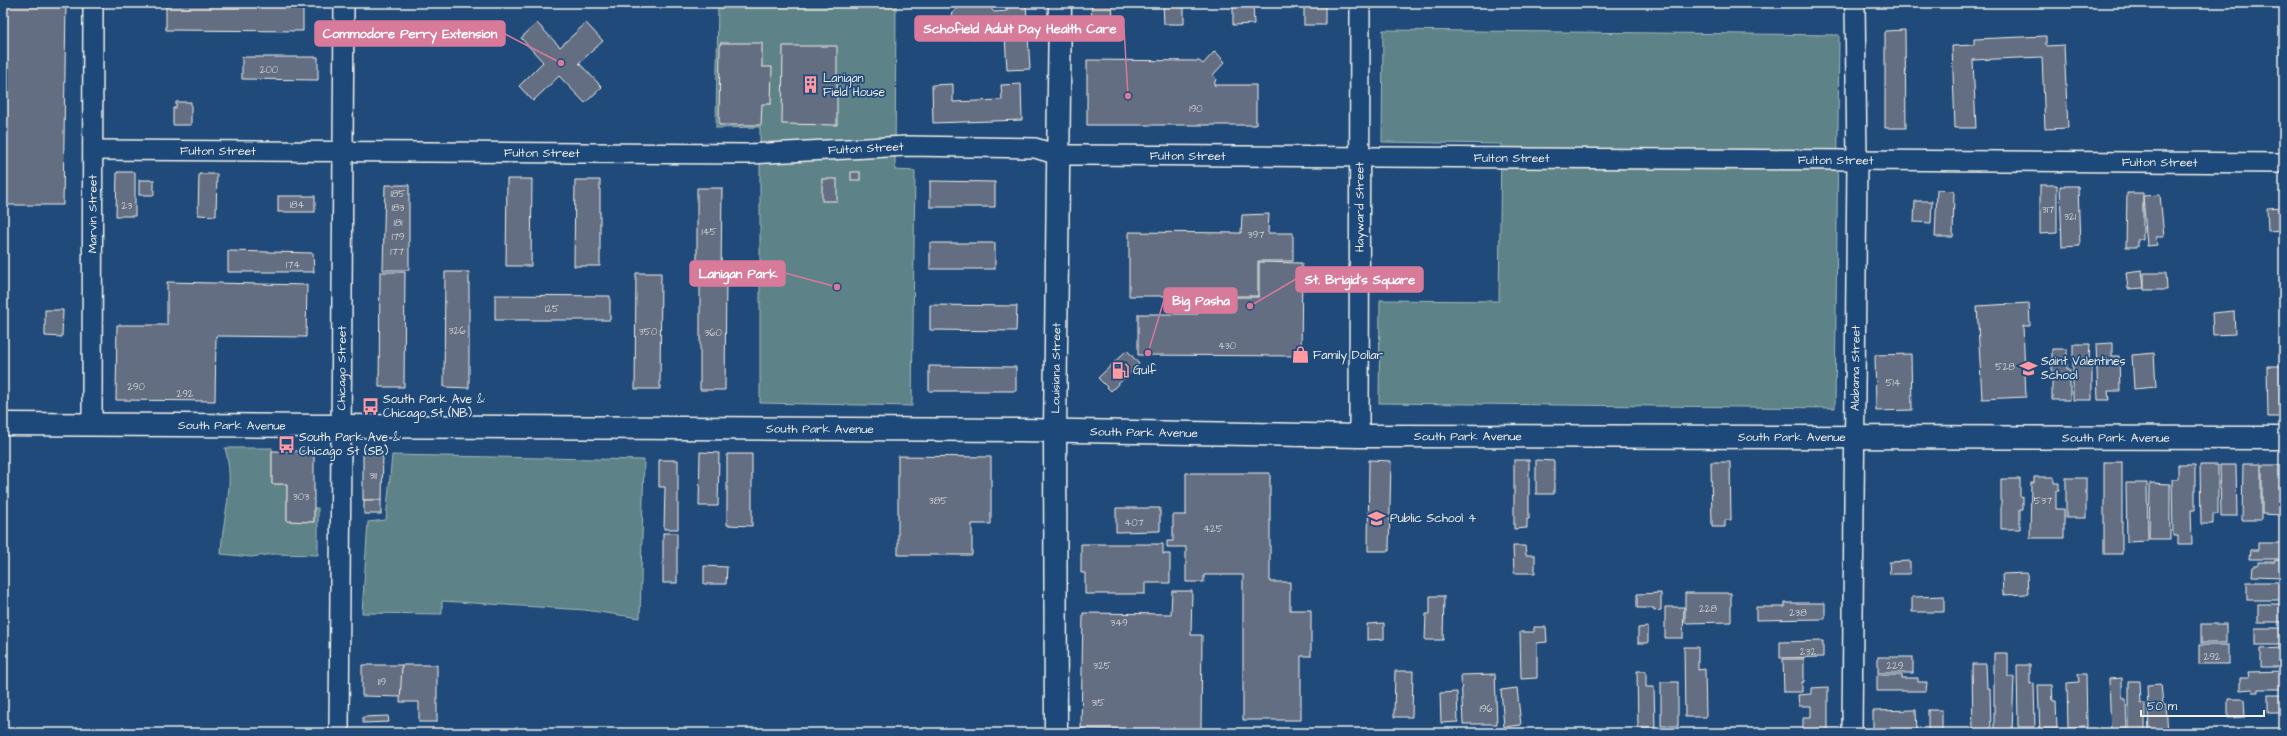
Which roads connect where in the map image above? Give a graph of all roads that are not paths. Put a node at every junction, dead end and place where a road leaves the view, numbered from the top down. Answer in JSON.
{"nodes":[{"id":1,"x":93,"y":3,"type":"edge"},
{"id":2,"x":344,"y":3,"type":"edge"},
{"id":3,"x":1060,"y":3,"type":"edge"},
{"id":4,"x":1360,"y":3,"type":"edge"},
{"id":5,"x":1855,"y":3,"type":"edge"},
{"id":6,"x":94,"y":150,"type":"junction"},
{"id":7,"x":343,"y":151,"type":"junction"},
{"id":8,"x":1058,"y":155,"type":"junction"},
{"id":9,"x":1359,"y":157,"type":"junction"},
{"id":10,"x":1857,"y":160,"type":"junction"},
{"id":11,"x":2284,"y":162,"type":"edge"},
{"id":12,"x":3,"y":424,"type":"edge"},
{"id":13,"x":92,"y":425,"type":"junction"},
{"id":14,"x":340,"y":426,"type":"junction"},
{"id":15,"x":1055,"y":431,"type":"junction"},
{"id":16,"x":1359,"y":436,"type":"junction"},
{"id":17,"x":1854,"y":436,"type":"junction"},
{"id":18,"x":2284,"y":438,"type":"edge"},
{"id":19,"x":339,"y":733,"type":"edge"},
{"id":20,"x":1056,"y":733,"type":"edge"},
{"id":21,"x":1852,"y":733,"type":"edge"}],
"edges":[{"from":1,"to":6,"type":"street","name":"Marvin Street"},
{"from":2,"to":7,"type":"street","name":"Chicago Street"},
{"from":3,"to":8,"type":"street","name":"Louisiana Street"},
{"from":4,"to":9,"type":"street","name":"Hayward Street"},
{"from":5,"to":10,"type":"street","name":"Alabama Street"},
{"from":6,"to":7,"type":"street","name":"Fulton Street"},
{"from":6,"to":13,"type":"street","name":"Marvin Street"},
{"from":7,"to":8,"type":"street","name":"Fulton Street"},
{"from":7,"to":14,"type":"street","name":"Chicago Street"},
{"from":8,"to":9,"type":"street","name":"Fulton Street"},
{"from":8,"to":15,"type":"street","name":"Louisiana Street"},
{"from":9,"to":10,"type":"street","name":"Fulton Street"},
{"from":9,"to":16,"type":"street","name":"Hayward Street"},
{"from":10,"to":11,"type":"street","name":"Fulton Street"},
{"from":10,"to":17,"type":"street","name":"Alabama Street"},
{"from":12,"to":13,"type":"street","name":"South Park Avenue"},
{"from":13,"to":14,"type":"street","name":"South Park Avenue"},
{"from":14,"to":15,"type":"street","name":"South Park Avenue"},
{"from":14,"to":19,"type":"street","name":"Chicago Street"},
{"from":15,"to":16,"type":"street","name":"South Park Avenue"},
{"from":15,"to":20,"type":"street","name":"Louisiana Street"},
{"from":16,"to":17,"type":"street","name":"South Park Avenue"},
{"from":17,"to":18,"type":"street","name":"South Park Avenue"},
{"from":17,"to":21,"type":"street","name":"Alabama Street"}]}
